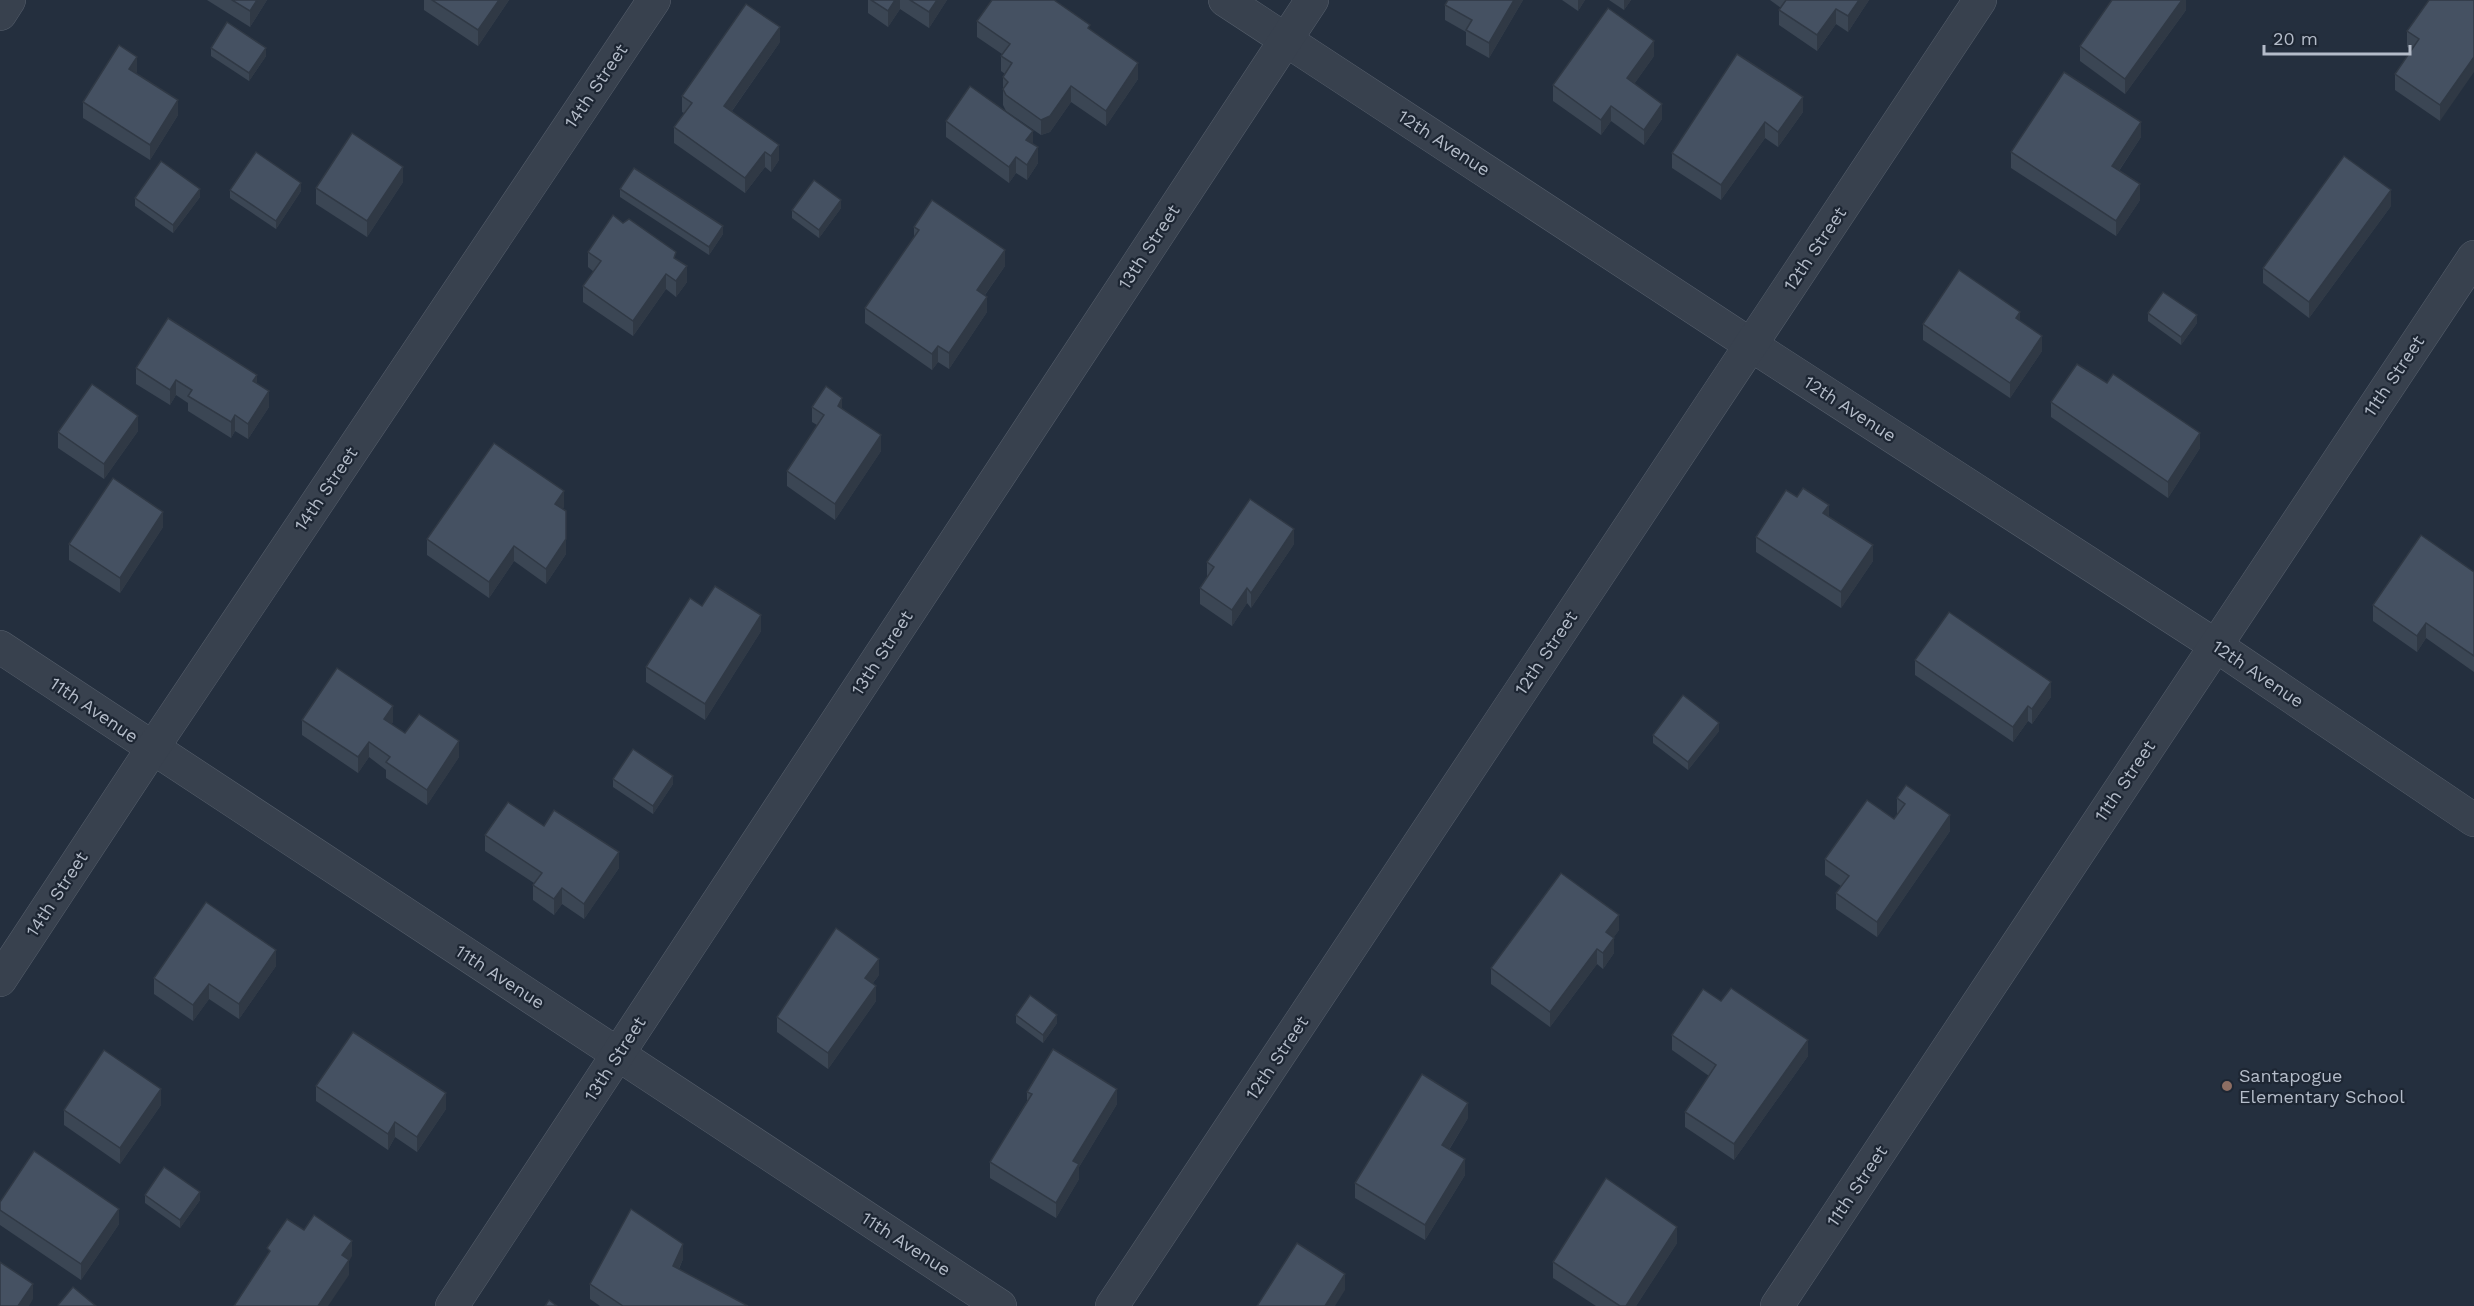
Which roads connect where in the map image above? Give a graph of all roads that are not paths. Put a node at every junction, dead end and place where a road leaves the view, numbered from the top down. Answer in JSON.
{"nodes":[{"id":1,"x":9,"y":0,"type":"edge"},
{"id":2,"x":654,"y":0,"type":"edge"},
{"id":3,"x":1225,"y":0,"type":"edge"},
{"id":4,"x":1312,"y":0,"type":"edge"},
{"id":5,"x":1980,"y":0,"type":"edge"},
{"id":6,"x":0,"y":14,"type":"edge"},
{"id":7,"x":1286,"y":39,"type":"junction"},
{"id":8,"x":2474,"y":257,"type":"edge"},
{"id":9,"x":1751,"y":345,"type":"junction"},
{"id":10,"x":2215,"y":645,"type":"junction"},
{"id":11,"x":0,"y":647,"type":"edge"},
{"id":12,"x":152,"y":749,"type":"junction"},
{"id":13,"x":2474,"y":820,"type":"edge"},
{"id":14,"x":0,"y":980,"type":"edge"},
{"id":15,"x":618,"y":1055,"type":"junction"},
{"id":16,"x":452,"y":1306,"type":"edge"},
{"id":17,"x":1000,"y":1306,"type":"edge"},
{"id":18,"x":1112,"y":1306,"type":"edge"},
{"id":19,"x":1777,"y":1306,"type":"edge"}],
"edges":[{"from":1,"to":6,"type":"street"},
{"from":2,"to":12,"type":"street","name":"14th Street"},
{"from":3,"to":7,"type":"street","name":"12th Avenue"},
{"from":4,"to":7,"type":"street","name":"13th Street"},
{"from":5,"to":9,"type":"street","name":"12th Street"},
{"from":7,"to":9,"type":"street","name":"12th Avenue"},
{"from":7,"to":15,"type":"street","name":"13th Street"},
{"from":8,"to":10,"type":"street","name":"11th Street"},
{"from":9,"to":10,"type":"street","name":"12th Avenue"},
{"from":9,"to":18,"type":"street","name":"12th Street"},
{"from":10,"to":13,"type":"street","name":"12th Avenue"},
{"from":10,"to":19,"type":"street","name":"11th Street"},
{"from":11,"to":12,"type":"street","name":"11th Avenue"},
{"from":12,"to":14,"type":"street","name":"14th Street"},
{"from":12,"to":15,"type":"street","name":"11th Avenue"},
{"from":15,"to":16,"type":"street","name":"13th Street"},
{"from":15,"to":17,"type":"street","name":"11th Avenue"}]}
